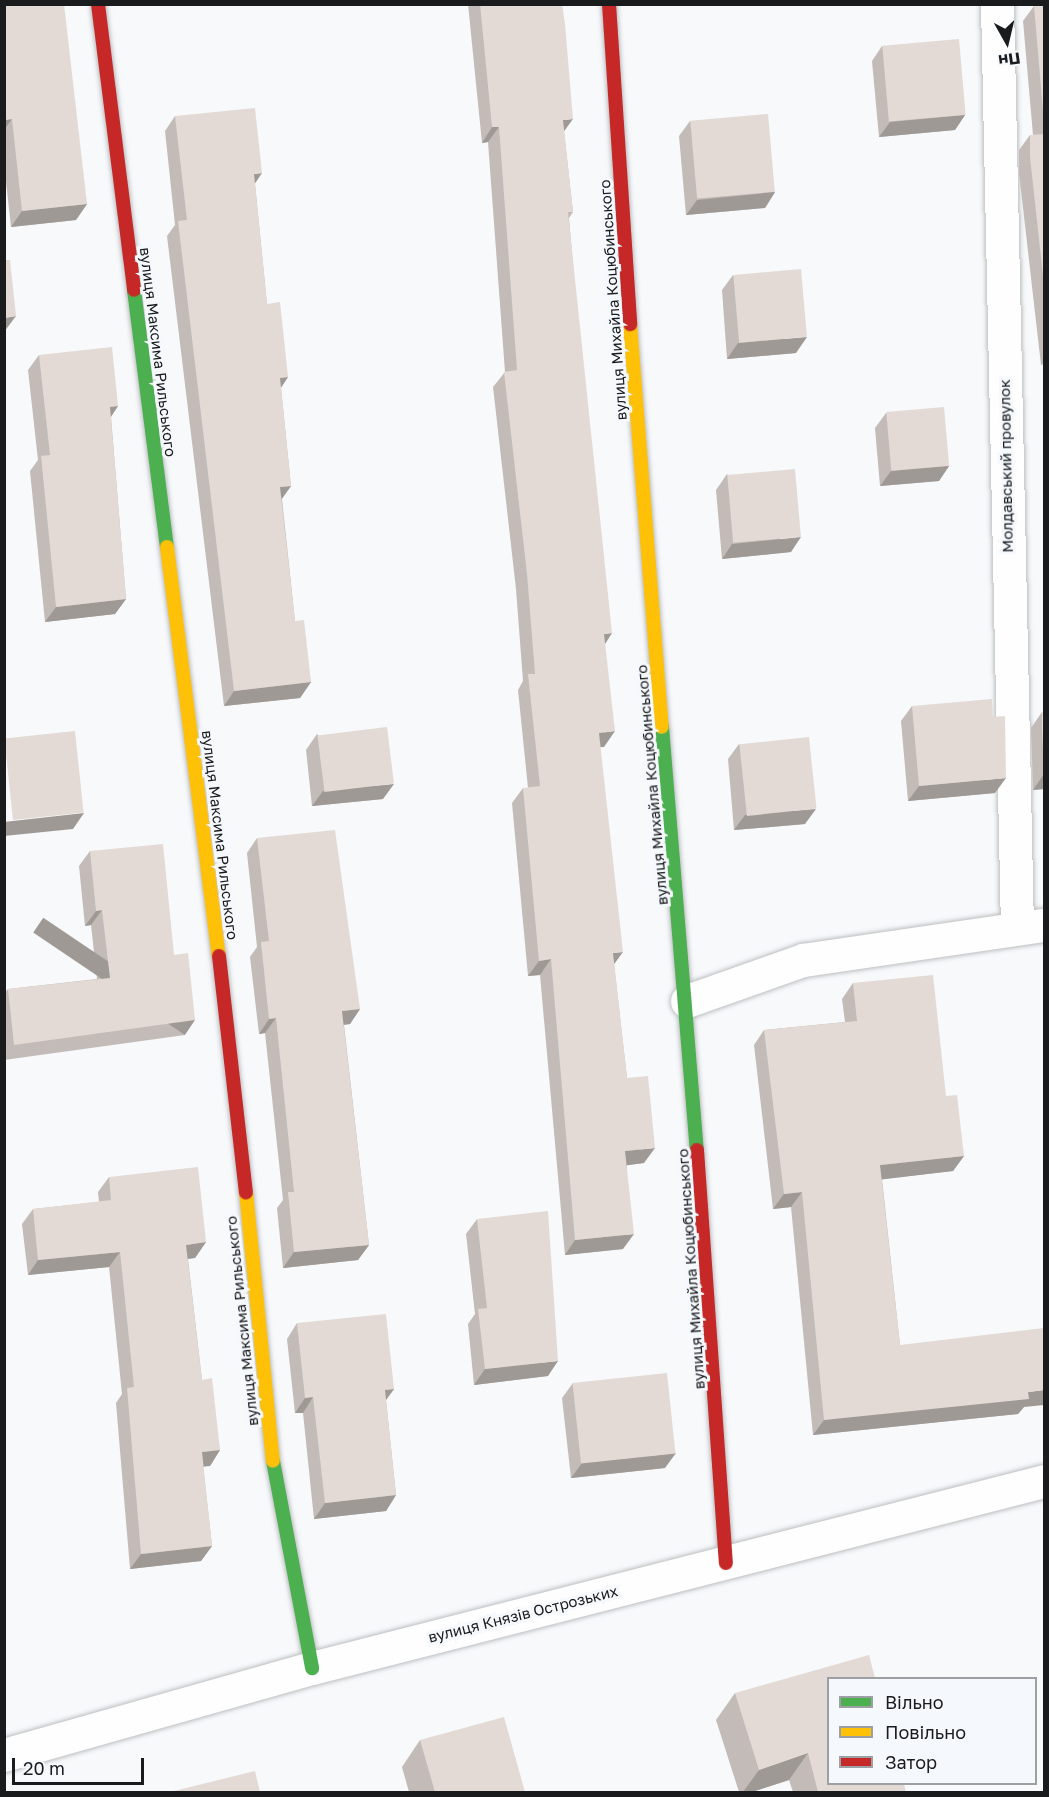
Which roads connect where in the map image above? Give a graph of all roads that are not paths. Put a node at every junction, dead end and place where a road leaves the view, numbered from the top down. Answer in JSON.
{"nodes":[{"id":1,"x":98,"y":4,"type":"edge"},
{"id":2,"x":609,"y":4,"type":"edge"},
{"id":3,"x":997,"y":4,"type":"edge"},
{"id":4,"x":1031,"y":926,"type":"edge"},
{"id":5,"x":687,"y":1000,"type":"junction"},
{"id":6,"x":1044,"y":1481,"type":"edge"},
{"id":7,"x":726,"y":1563,"type":"junction"},
{"id":8,"x":312,"y":1668,"type":"junction"},
{"id":9,"x":4,"y":1755,"type":"edge"}],
"edges":[{"from":1,"to":8,"type":"street","name":"вулиця Максима Рильського"},
{"from":2,"to":5,"type":"street","name":"вулиця Михайла Коцюбинського"},
{"from":3,"to":4,"type":"street","name":"Молдавський провулок"},
{"from":4,"to":5,"type":"street"},
{"from":5,"to":7,"type":"street","name":"вулиця Михайла Коцюбинського"},
{"from":6,"to":7,"type":"street","name":"вулиця Князів Острозьких"},
{"from":7,"to":8,"type":"street","name":"вулиця Князів Острозьких"},
{"from":8,"to":9,"type":"street","name":"вулиця Князів Острозьких"}]}
